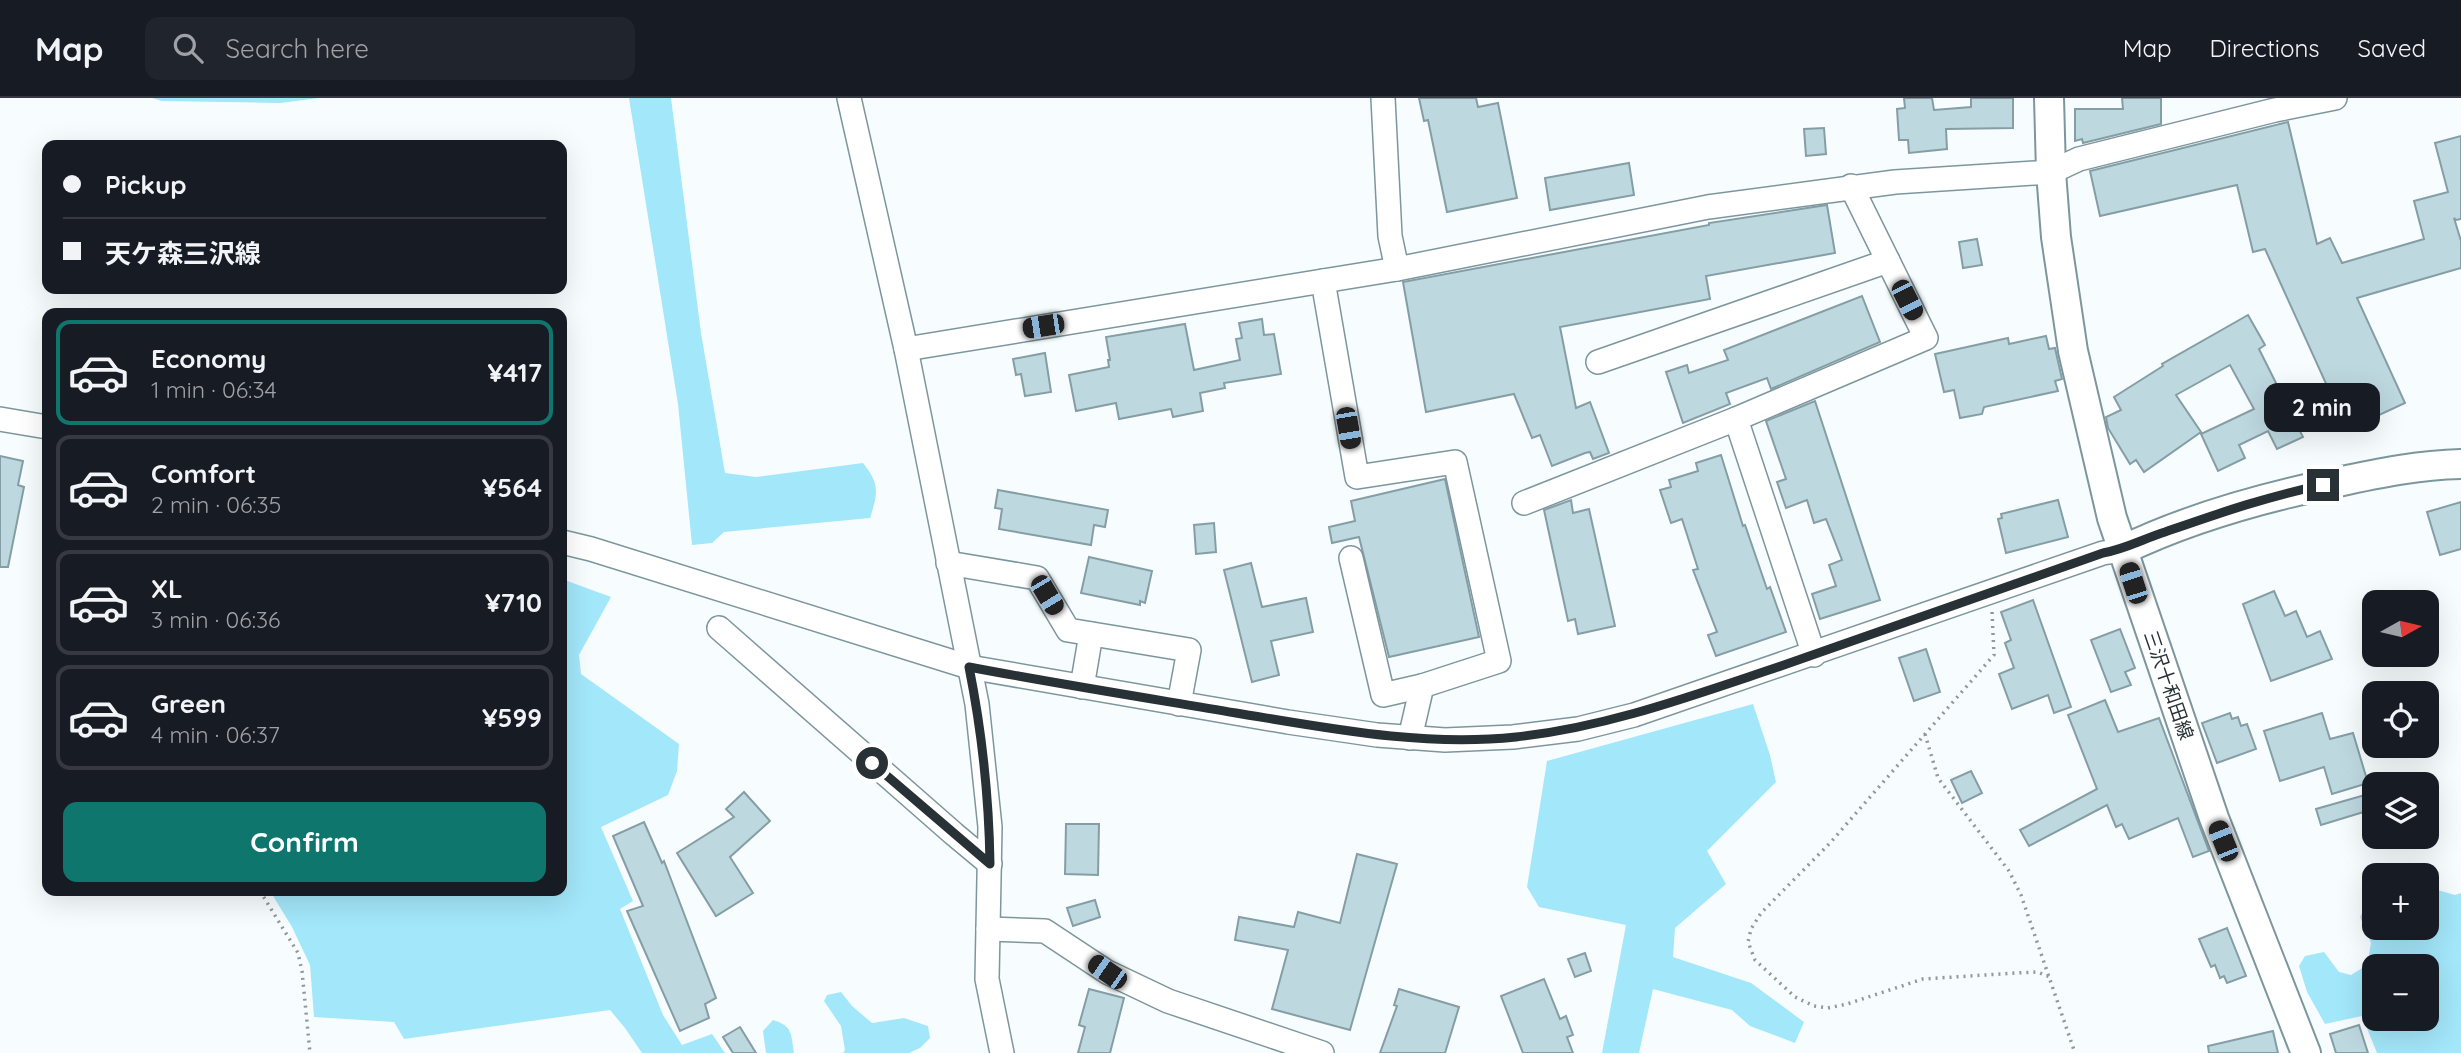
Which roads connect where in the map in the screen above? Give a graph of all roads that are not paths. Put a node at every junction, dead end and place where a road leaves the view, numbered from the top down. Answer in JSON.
{"nodes":[{"id":1,"x":849,"y":98,"type":"edge"},
{"id":2,"x":1382,"y":98,"type":"edge"},
{"id":3,"x":2049,"y":98,"type":"edge"},
{"id":4,"x":2335,"y":98,"type":"edge"},
{"id":5,"x":2050,"y":173,"type":"junction"},
{"id":6,"x":1851,"y":187,"type":"junction"},
{"id":7,"x":1888,"y":261,"type":"junction"},
{"id":8,"x":1397,"y":269,"type":"junction"},
{"id":9,"x":1323,"y":281,"type":"junction"},
{"id":10,"x":906,"y":349,"type":"junction"},
{"id":11,"x":1598,"y":362,"type":"dead end"},
{"id":12,"x":0,"y":419,"type":"edge"},
{"id":13,"x":1736,"y":419,"type":"junction"},
{"id":14,"x":42,"y":426,"type":"edge"},
{"id":15,"x":2461,"y":464,"type":"edge"},
{"id":16,"x":1524,"y":503,"type":"dead end"},
{"id":17,"x":567,"y":544,"type":"edge"},
{"id":18,"x":2123,"y":550,"type":"junction"},
{"id":19,"x":1351,"y":558,"type":"dead end"},
{"id":20,"x":948,"y":563,"type":"junction"},
{"id":21,"x":719,"y":628,"type":"dead end"},
{"id":22,"x":1091,"y":634,"type":"junction"},
{"id":23,"x":1814,"y":655,"type":"junction"},
{"id":24,"x":969,"y":667,"type":"junction"},
{"id":25,"x":1422,"y":686,"type":"junction"},
{"id":26,"x":1082,"y":687,"type":"junction"},
{"id":27,"x":1179,"y":704,"type":"junction"},
{"id":28,"x":1410,"y":738,"type":"junction"},
{"id":29,"x":990,"y":864,"type":"junction"},
{"id":30,"x":988,"y":929,"type":"junction"},
{"id":31,"x":1002,"y":1053,"type":"edge"},
{"id":32,"x":1322,"y":1053,"type":"edge"},
{"id":33,"x":2306,"y":1053,"type":"edge"}],
"edges":[{"from":1,"to":10,"type":"street"},
{"from":2,"to":8,"type":"street"},
{"from":3,"to":5,"type":"main road","name":"三沢十和田線"},
{"from":4,"to":5,"type":"street"},
{"from":5,"to":6,"type":"street"},
{"from":5,"to":18,"type":"main road","name":"三沢十和田線"},
{"from":6,"to":7,"type":"street"},
{"from":6,"to":8,"type":"street"},
{"from":7,"to":11,"type":"street"},
{"from":7,"to":13,"type":"street"},
{"from":8,"to":9,"type":"street"},
{"from":9,"to":10,"type":"street"},
{"from":9,"to":25,"type":"street"},
{"from":10,"to":20,"type":"street"},
{"from":12,"to":14,"type":"street"},
{"from":13,"to":16,"type":"street"},
{"from":13,"to":23,"type":"street"},
{"from":15,"to":18,"type":"main road"},
{"from":17,"to":24,"type":"street"},
{"from":18,"to":23,"type":"street"},
{"from":18,"to":33,"type":"main road","name":"三沢十和田線"},
{"from":19,"to":25,"type":"street"},
{"from":20,"to":22,"type":"street"},
{"from":20,"to":24,"type":"street"},
{"from":21,"to":29,"type":"street"},
{"from":22,"to":26,"type":"street"},
{"from":22,"to":27,"type":"street"},
{"from":23,"to":28,"type":"street"},
{"from":24,"to":26,"type":"street"},
{"from":24,"to":29,"type":"street"},
{"from":25,"to":28,"type":"street"},
{"from":26,"to":27,"type":"street"},
{"from":27,"to":28,"type":"street"},
{"from":29,"to":30,"type":"street"},
{"from":30,"to":31,"type":"street"},
{"from":30,"to":32,"type":"street"}]}
